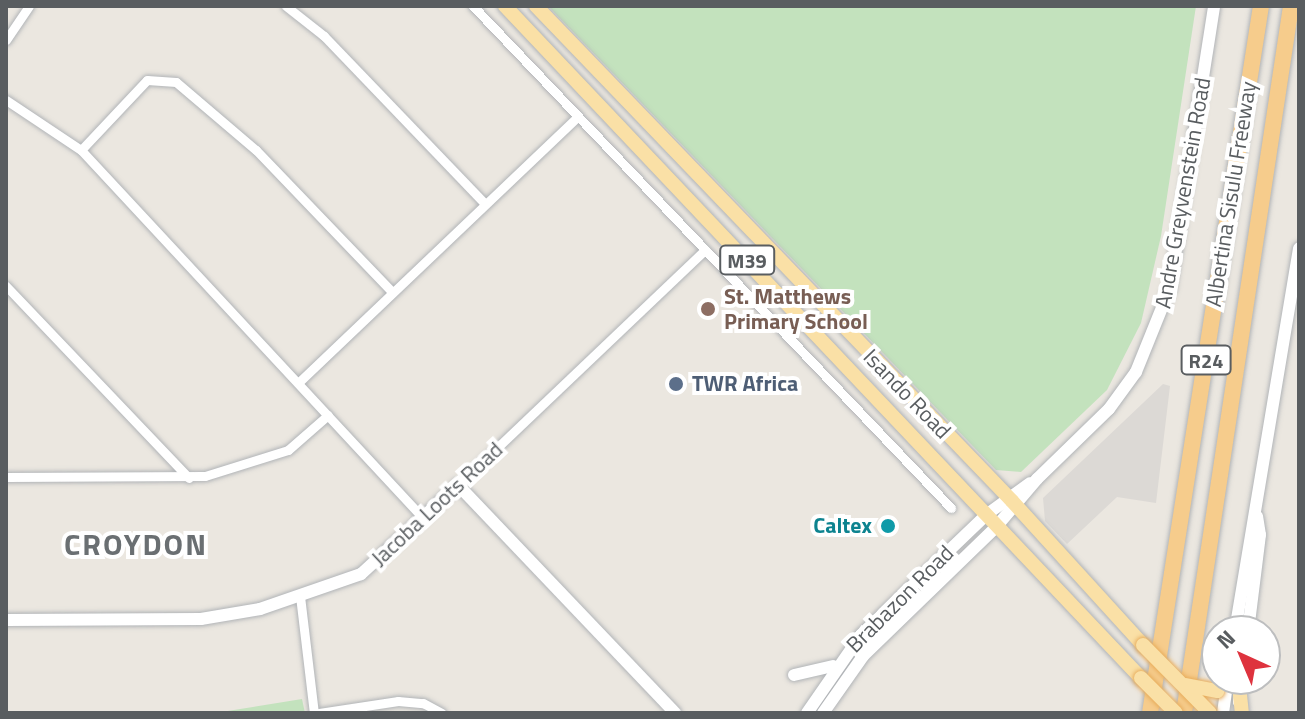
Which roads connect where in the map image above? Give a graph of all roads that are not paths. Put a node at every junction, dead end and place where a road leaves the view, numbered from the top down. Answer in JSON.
{"nodes":[{"id":1,"x":29,"y":6,"type":"edge"},
{"id":2,"x":286,"y":6,"type":"edge"},
{"id":3,"x":473,"y":6,"type":"edge"},
{"id":4,"x":505,"y":6,"type":"edge"},
{"id":5,"x":536,"y":6,"type":"edge"},
{"id":6,"x":1214,"y":6,"type":"edge"},
{"id":7,"x":1261,"y":6,"type":"edge"},
{"id":8,"x":1291,"y":6,"type":"edge"},
{"id":9,"x":6,"y":40,"type":"edge"},
{"id":10,"x":6,"y":100,"type":"edge"},
{"id":11,"x":578,"y":116,"type":"junction"},
{"id":12,"x":81,"y":150,"type":"junction"},
{"id":13,"x":484,"y":203,"type":"junction"},
{"id":14,"x":1299,"y":248,"type":"edge"},
{"id":15,"x":705,"y":250,"type":"junction"},
{"id":16,"x":6,"y":286,"type":"edge"},
{"id":17,"x":392,"y":292,"type":"junction"},
{"id":18,"x":299,"y":382,"type":"junction"},
{"id":19,"x":328,"y":415,"type":"junction"},
{"id":20,"x":6,"y":477,"type":"edge"},
{"id":21,"x":189,"y":478,"type":"junction"},
{"id":22,"x":458,"y":485,"type":"junction"},
{"id":23,"x":1011,"y":502,"type":"junction"},
{"id":24,"x":951,"y":508,"type":"dead end"},
{"id":25,"x":986,"y":515,"type":"junction"},
{"id":26,"x":423,"y":518,"type":"junction"},
{"id":27,"x":996,"y":527,"type":"junction"},
{"id":28,"x":1247,"y":592,"type":"junction"},
{"id":29,"x":300,"y":596,"type":"junction"},
{"id":30,"x":1240,"y":615,"type":"edge"},
{"id":31,"x":1248,"y":615,"type":"edge"},
{"id":32,"x":6,"y":620,"type":"edge"},
{"id":33,"x":837,"y":663,"type":"junction"},
{"id":34,"x":794,"y":675,"type":"dead end"},
{"id":35,"x":1179,"y":681,"type":"junction"},
{"id":36,"x":1201,"y":691,"type":"edge"},
{"id":37,"x":316,"y":713,"type":"edge"},
{"id":38,"x":442,"y":713,"type":"edge"},
{"id":39,"x":675,"y":713,"type":"edge"},
{"id":40,"x":807,"y":713,"type":"edge"},
{"id":41,"x":823,"y":713,"type":"edge"},
{"id":42,"x":1150,"y":713,"type":"edge"},
{"id":43,"x":1176,"y":713,"type":"edge"},
{"id":44,"x":1184,"y":713,"type":"edge"},
{"id":45,"x":1210,"y":713,"type":"edge"}],
"edges":[{"from":1,"to":9,"type":"street"},
{"from":2,"to":13,"type":"street"},
{"from":3,"to":11,"type":"street","name":"Isando Road"},
{"from":4,"to":25,"type":"main road","name":"Isando Road","number":"M39"},
{"from":5,"to":23,"type":"main road","name":"Isando Road","number":"M39"},
{"from":6,"to":23,"type":"main road","name":"Andre Greyvenstein Road"},
{"from":7,"to":42,"type":"highway","name":"Albertina Sisulu Freeway","number":"R24"},
{"from":8,"to":44,"type":"highway","name":"Albertina Sisulu Freeway","number":"R24"},
{"from":10,"to":12,"type":"street"},
{"from":11,"to":13,"type":"street"},
{"from":11,"to":15,"type":"street","name":"Isando Road"},
{"from":12,"to":17,"type":"street"},
{"from":12,"to":18,"type":"street"},
{"from":13,"to":17,"type":"street"},
{"from":14,"to":28,"type":"main road"},
{"from":15,"to":22,"type":"street","name":"Jacoba Loots Road"},
{"from":15,"to":24,"type":"street","name":"Isando Road"},
{"from":16,"to":21,"type":"street"},
{"from":17,"to":18,"type":"street"},
{"from":18,"to":19,"type":"street"},
{"from":19,"to":21,"type":"street"},
{"from":19,"to":26,"type":"street"},
{"from":20,"to":21,"type":"street"},
{"from":22,"to":26,"type":"main road","name":"Jacoba Loots Road"},
{"from":22,"to":39,"type":"main road"},
{"from":23,"to":25,"type":"main road","name":"Brabazon Road"},
{"from":23,"to":27,"type":"main road","name":"Brabazon Road"},
{"from":23,"to":35,"type":"main road","name":"Isando Road","number":"M39","bridge":true},
{"from":25,"to":27,"type":"main road","name":"Isando Road","number":"M39"},
{"from":25,"to":33,"type":"main road","name":"Brabazon Road"},
{"from":26,"to":29,"type":"main road","name":"Jacoba Loots Road"},
{"from":27,"to":41,"type":"main road","name":"Brabazon Road"},
{"from":27,"to":43,"type":"main road","name":"Isando Road","number":"M39","bridge":true},
{"from":28,"to":30,"type":"main road"},
{"from":28,"to":31,"type":"main road"},
{"from":29,"to":32,"type":"main road","name":"Jacoba Loots Road"},
{"from":29,"to":37,"type":"street"},
{"from":33,"to":34,"type":"main road"},
{"from":33,"to":40,"type":"main road","name":"Brabazon Road"},
{"from":35,"to":36,"type":"main road","bridge":true},
{"from":35,"to":45,"type":"main road","name":"Isando Road","number":"M39","bridge":true},
{"from":37,"to":38,"type":"street"}]}
